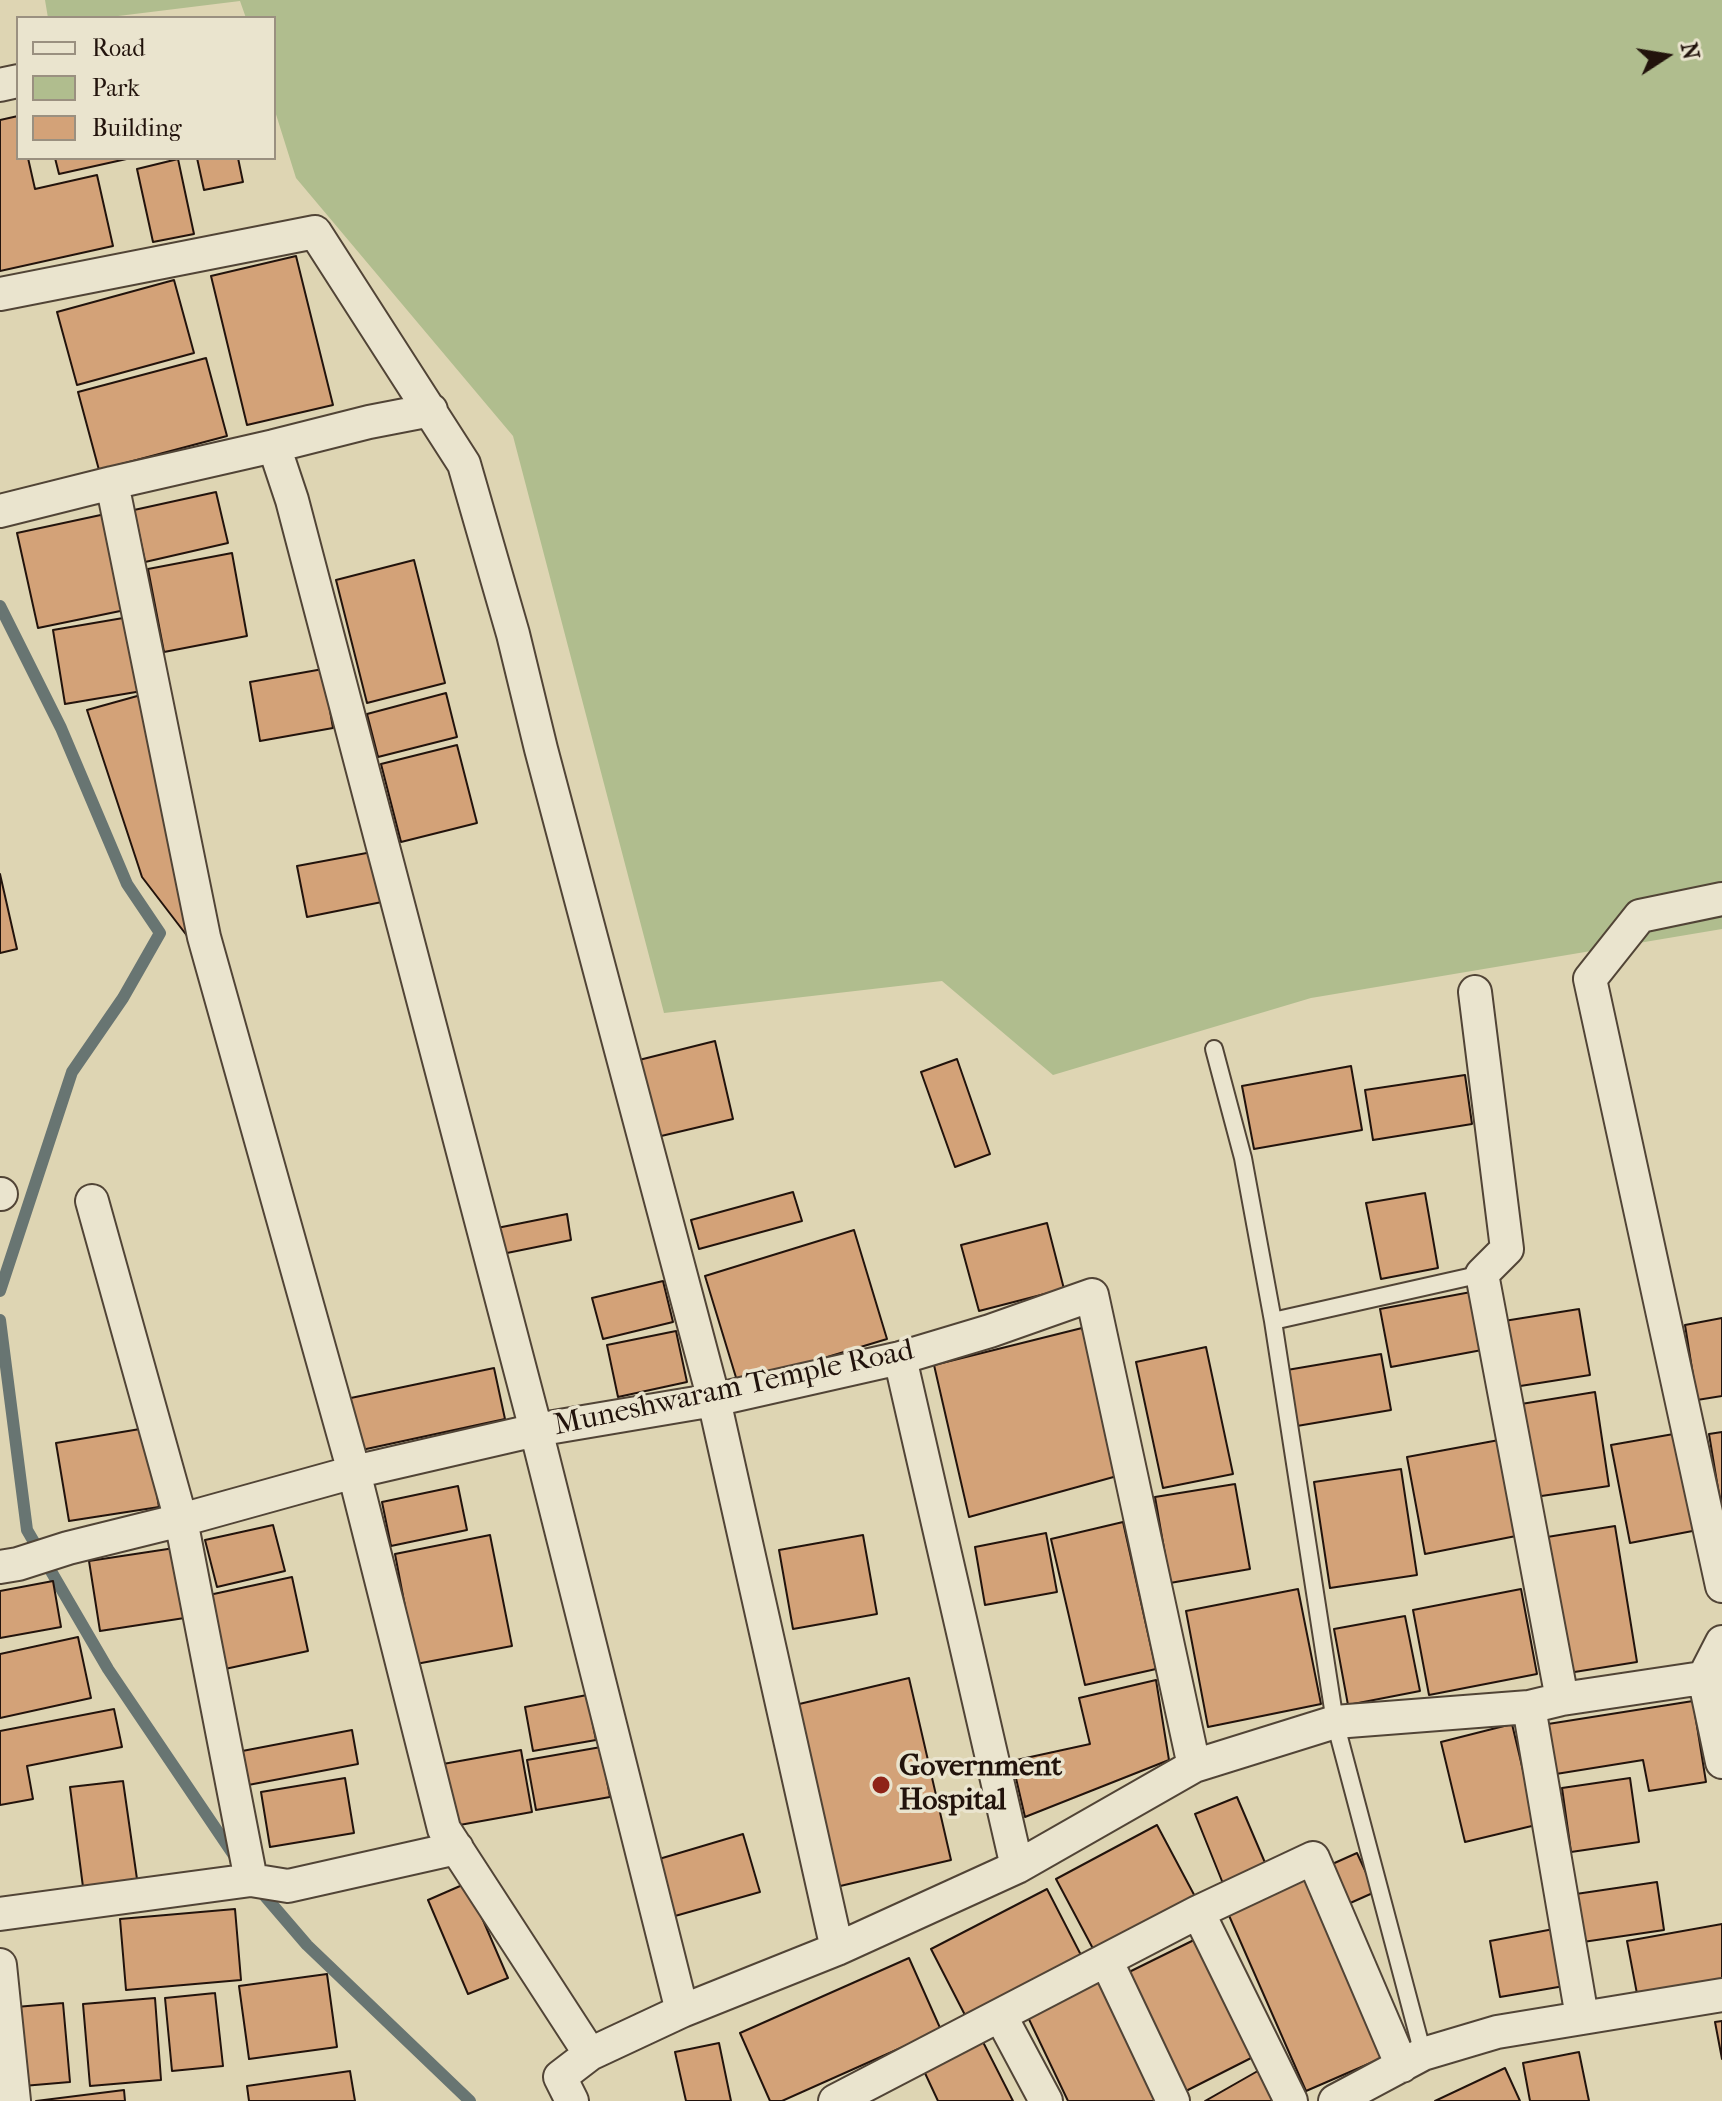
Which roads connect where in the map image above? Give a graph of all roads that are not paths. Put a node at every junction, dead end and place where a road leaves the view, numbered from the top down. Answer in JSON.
{"nodes":[{"id":1,"x":0,"y":294,"type":"edge"},
{"id":2,"x":431,"y":410,"type":"junction"},
{"id":3,"x":274,"y":446,"type":"junction"},
{"id":4,"x":112,"y":483,"type":"junction"},
{"id":5,"x":0,"y":511,"type":"edge"},
{"id":6,"x":1722,"y":899,"type":"edge"},
{"id":7,"x":1475,"y":992,"type":"dead end"},
{"id":8,"x":1214,"y":1049,"type":"dead end"},
{"id":9,"x":92,"y":1201,"type":"dead end"},
{"id":10,"x":1482,"y":1274,"type":"junction"},
{"id":11,"x":1273,"y":1321,"type":"junction"},
{"id":12,"x":900,"y":1358,"type":"junction"},
{"id":13,"x":714,"y":1400,"type":"junction"},
{"id":14,"x":536,"y":1430,"type":"junction"},
{"id":15,"x":354,"y":1472,"type":"junction"},
{"id":16,"x":181,"y":1520,"type":"junction"},
{"id":17,"x":9,"y":1566,"type":"edge"},
{"id":18,"x":1722,"y":1586,"type":"edge"},
{"id":19,"x":1722,"y":1642,"type":"edge"},
{"id":20,"x":1713,"y":1676,"type":"edge"},
{"id":21,"x":1562,"y":1699,"type":"junction"},
{"id":22,"x":1529,"y":1707,"type":"junction"},
{"id":23,"x":1335,"y":1722,"type":"junction"},
{"id":24,"x":1722,"y":1762,"type":"edge"},
{"id":25,"x":1194,"y":1766,"type":"junction"},
{"id":26,"x":457,"y":1848,"type":"junction"},
{"id":27,"x":1017,"y":1867,"type":"junction"},
{"id":28,"x":251,"y":1880,"type":"junction"},
{"id":29,"x":1198,"y":1912,"type":"junction"},
{"id":30,"x":0,"y":1914,"type":"edge"},
{"id":31,"x":837,"y":1949,"type":"junction"},
{"id":32,"x":1106,"y":1960,"type":"junction"},
{"id":33,"x":0,"y":1965,"type":"edge"},
{"id":34,"x":1722,"y":1995,"type":"edge"},
{"id":35,"x":682,"y":2011,"type":"junction"},
{"id":36,"x":1000,"y":2015,"type":"junction"},
{"id":37,"x":1582,"y":2017,"type":"junction"},
{"id":38,"x":590,"y":2054,"type":"junction"},
{"id":39,"x":1412,"y":2060,"type":"junction"},
{"id":40,"x":879,"y":2091,"type":"edge"},
{"id":41,"x":14,"y":2101,"type":"edge"},
{"id":42,"x":572,"y":2101,"type":"edge"},
{"id":43,"x":835,"y":2101,"type":"edge"},
{"id":44,"x":1046,"y":2101,"type":"edge"},
{"id":45,"x":1173,"y":2101,"type":"edge"},
{"id":46,"x":1291,"y":2101,"type":"edge"},
{"id":47,"x":1335,"y":2101,"type":"edge"}],
"edges":[{"from":1,"to":2,"type":"street"},
{"from":2,"to":3,"type":"street"},
{"from":2,"to":13,"type":"street"},
{"from":3,"to":4,"type":"street"},
{"from":3,"to":14,"type":"street"},
{"from":4,"to":5,"type":"street"},
{"from":4,"to":15,"type":"street"},
{"from":6,"to":18,"type":"street"},
{"from":7,"to":10,"type":"street"},
{"from":8,"to":11,"type":"lane"},
{"from":9,"to":16,"type":"street"},
{"from":10,"to":11,"type":"lane"},
{"from":10,"to":21,"type":"street"},
{"from":11,"to":23,"type":"lane"},
{"from":12,"to":13,"type":"street","name":"Muneshwaram Temple Road"},
{"from":12,"to":25,"type":"street","name":"Muneshwaram Temple Road"},
{"from":12,"to":27,"type":"street"},
{"from":13,"to":14,"type":"street","name":"Muneshwaram Temple Road"},
{"from":13,"to":31,"type":"street"},
{"from":14,"to":15,"type":"street","name":"Muneshwaram Temple Road"},
{"from":14,"to":35,"type":"street"},
{"from":15,"to":16,"type":"street","name":"Muneshwaram Temple Road"},
{"from":15,"to":26,"type":"street"},
{"from":16,"to":17,"type":"street","name":"Muneshwaram Temple Road"},
{"from":16,"to":28,"type":"street"},
{"from":19,"to":20,"type":"street"},
{"from":20,"to":21,"type":"street"},
{"from":20,"to":24,"type":"street"},
{"from":21,"to":22,"type":"street"},
{"from":22,"to":23,"type":"street"},
{"from":22,"to":37,"type":"street"},
{"from":23,"to":25,"type":"street"},
{"from":23,"to":39,"type":"lane"},
{"from":25,"to":27,"type":"street"},
{"from":26,"to":28,"type":"street"},
{"from":26,"to":38,"type":"street"},
{"from":27,"to":31,"type":"street"},
{"from":28,"to":30,"type":"street"},
{"from":29,"to":32,"type":"street"},
{"from":29,"to":39,"type":"street"},
{"from":29,"to":46,"type":"street"},
{"from":31,"to":35,"type":"street"},
{"from":32,"to":36,"type":"street"},
{"from":32,"to":45,"type":"street"},
{"from":33,"to":41,"type":"street"},
{"from":34,"to":37,"type":"street"},
{"from":35,"to":38,"type":"street"},
{"from":36,"to":40,"type":"street"},
{"from":36,"to":44,"type":"street"},
{"from":37,"to":39,"type":"street"},
{"from":38,"to":42,"type":"street"},
{"from":39,"to":47,"type":"street"},
{"from":40,"to":43,"type":"street"}]}
